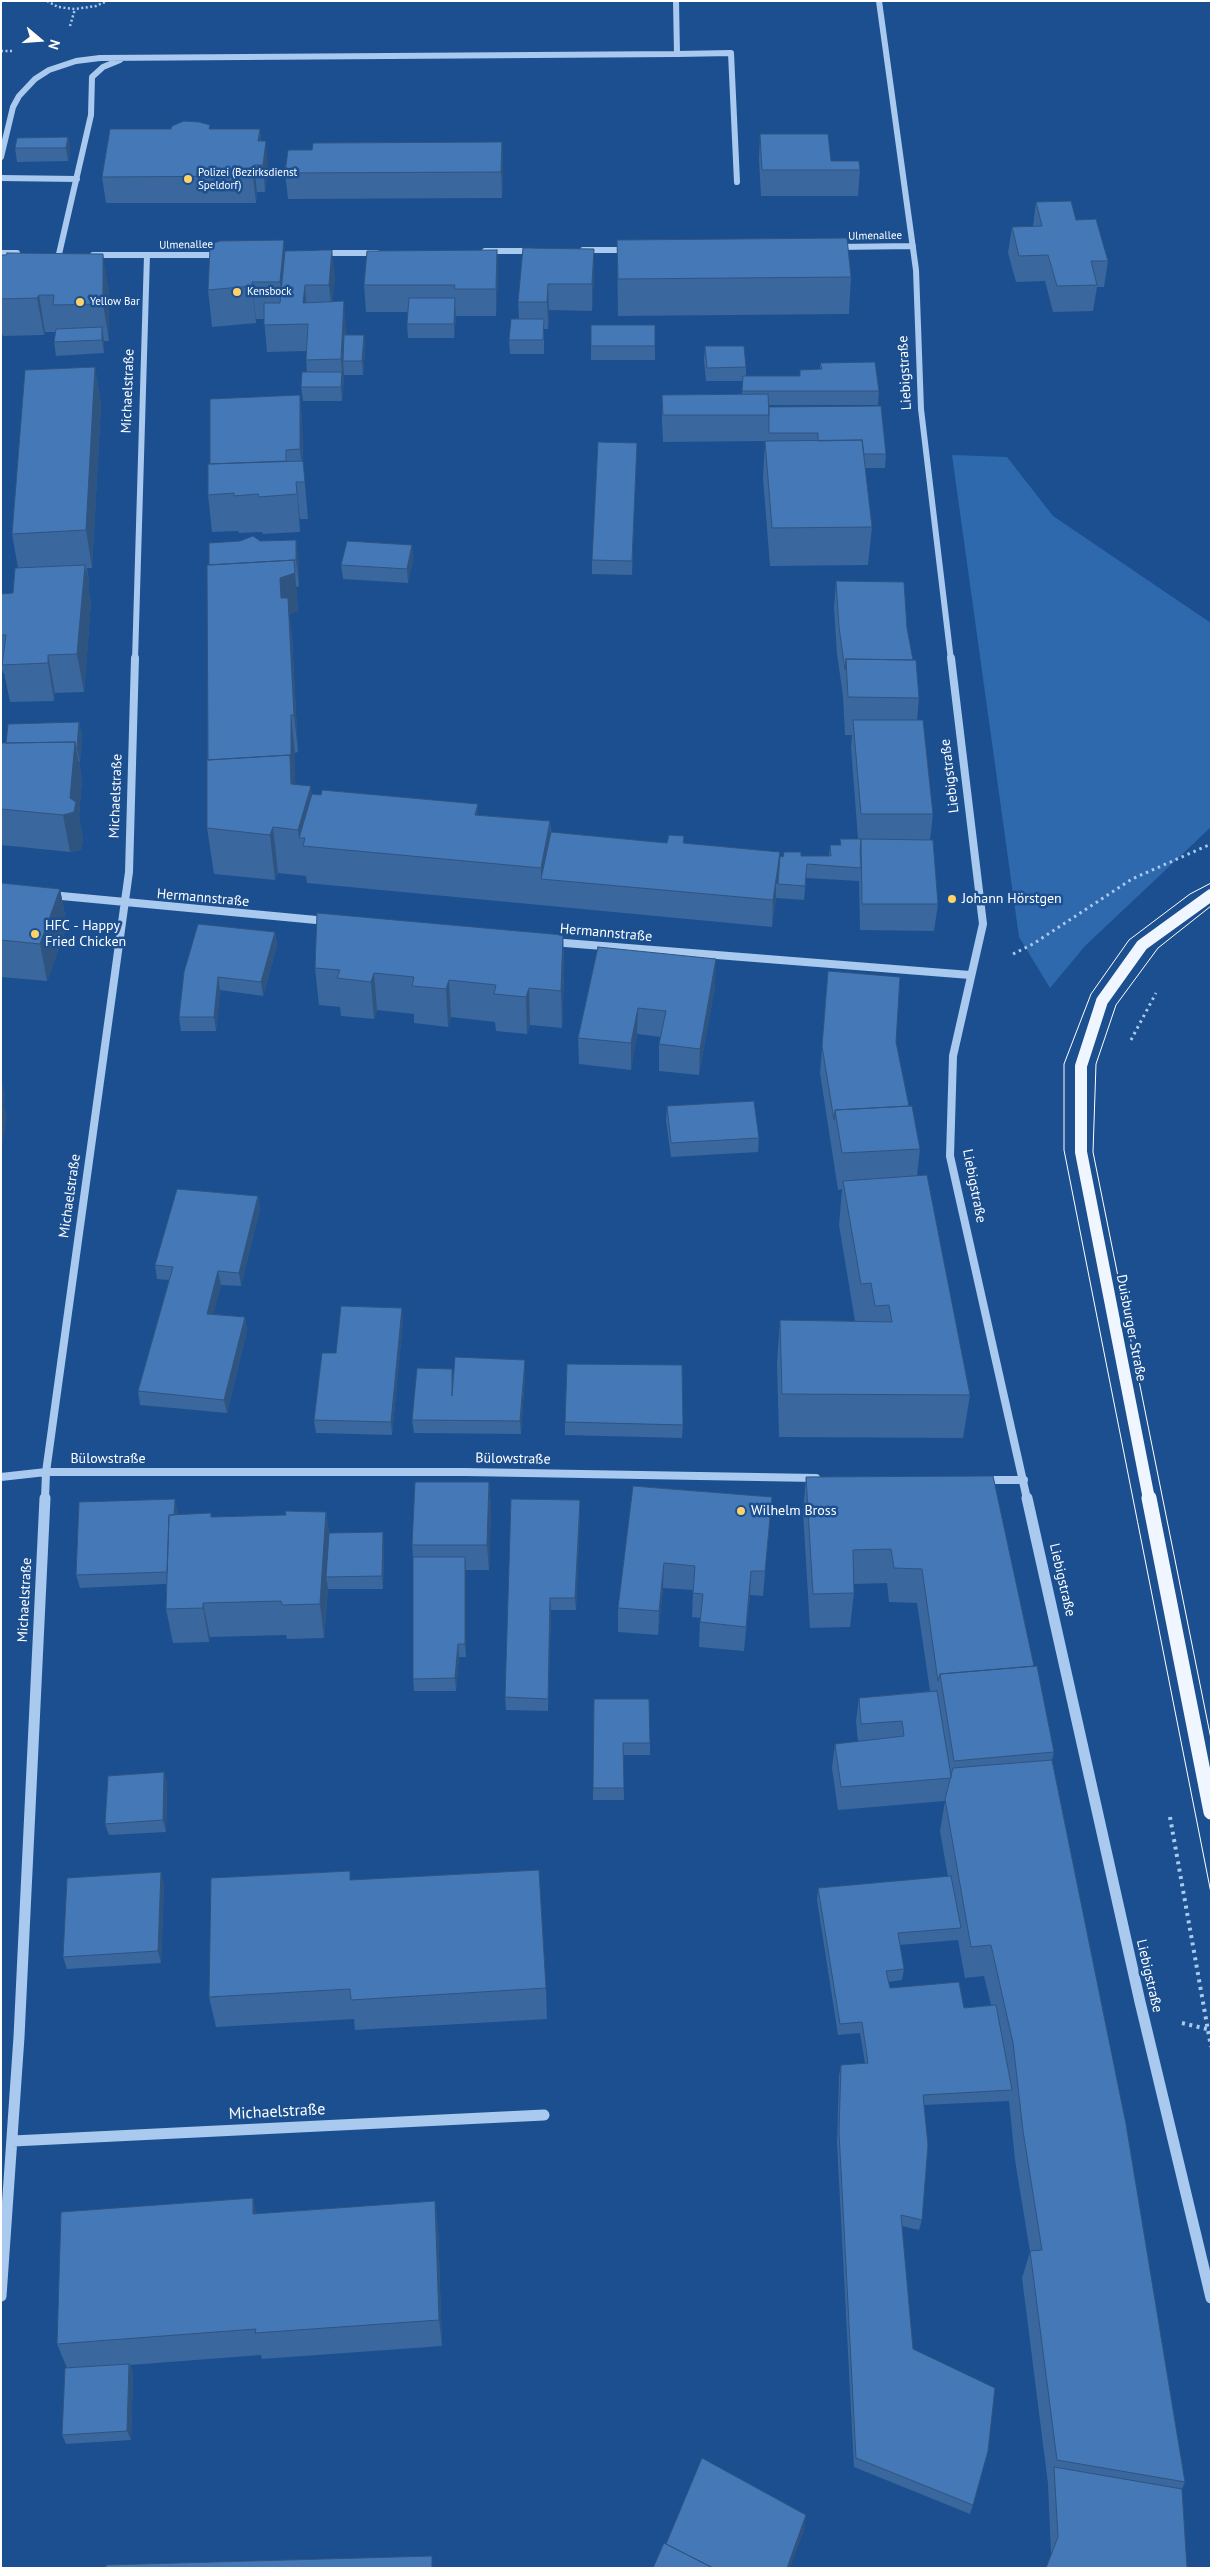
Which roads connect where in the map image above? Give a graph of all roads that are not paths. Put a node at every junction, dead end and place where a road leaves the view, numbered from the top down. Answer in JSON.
{"nodes":[{"id":1,"x":676,"y":1,"type":"edge"},
{"id":2,"x":879,"y":1,"type":"edge"},
{"id":3,"x":678,"y":54,"type":"junction"},
{"id":4,"x":125,"y":58,"type":"junction"},
{"id":5,"x":1,"y":157,"type":"edge"},
{"id":6,"x":1,"y":178,"type":"edge"},
{"id":7,"x":76,"y":179,"type":"junction"},
{"id":8,"x":737,"y":182,"type":"dead end"},
{"id":9,"x":913,"y":246,"type":"junction"},
{"id":10,"x":826,"y":247,"type":"edge"},
{"id":11,"x":577,"y":250,"type":"edge"},
{"id":12,"x":637,"y":250,"type":"edge"},
{"id":13,"x":478,"y":251,"type":"edge"},
{"id":14,"x":538,"y":251,"type":"edge"},
{"id":15,"x":389,"y":252,"type":"edge"},
{"id":16,"x":1,"y":253,"type":"edge"},
{"id":17,"x":20,"y":254,"type":"edge"},
{"id":18,"x":49,"y":254,"type":"edge"},
{"id":19,"x":59,"y":254,"type":"junction"},
{"id":20,"x":68,"y":254,"type":"edge"},
{"id":21,"x":230,"y":254,"type":"edge"},
{"id":22,"x":309,"y":254,"type":"edge"},
{"id":23,"x":87,"y":255,"type":"edge"},
{"id":24,"x":147,"y":255,"type":"junction"},
{"id":25,"x":39,"y":894,"type":"edge"},
{"id":26,"x":1211,"y":895,"type":"edge"},
{"id":27,"x":126,"y":903,"type":"junction"},
{"id":28,"x":332,"y":922,"type":"edge"},
{"id":29,"x":541,"y":941,"type":"edge"},
{"id":30,"x":970,"y":975,"type":"junction"},
{"id":31,"x":46,"y":1472,"type":"junction"},
{"id":32,"x":1,"y":1477,"type":"edge"},
{"id":33,"x":830,"y":1478,"type":"edge"},
{"id":34,"x":977,"y":1480,"type":"edge"},
{"id":35,"x":1024,"y":1480,"type":"junction"},
{"id":36,"x":1211,"y":1812,"type":"edge"},
{"id":37,"x":544,"y":2115,"type":"dead end"},
{"id":38,"x":13,"y":2141,"type":"junction"},
{"id":39,"x":1,"y":2296,"type":"edge"},
{"id":40,"x":1211,"y":2298,"type":"edge"}],
"edges":[{"from":1,"to":3,"type":"street"},
{"from":2,"to":9,"type":"street","name":"Liebigstraße"},
{"from":3,"to":4,"type":"street"},
{"from":3,"to":8,"type":"street"},
{"from":4,"to":5,"type":"lane"},
{"from":4,"to":7,"type":"street"},
{"from":6,"to":7,"type":"street"},
{"from":7,"to":19,"type":"street"},
{"from":9,"to":10,"type":"street","name":"Ulmenallee"},
{"from":9,"to":30,"type":"street","name":"Liebigstraße"},
{"from":11,"to":12,"type":"street"},
{"from":13,"to":14,"type":"street"},
{"from":15,"to":22,"type":"street"},
{"from":16,"to":17,"type":"street"},
{"from":18,"to":19,"type":"street"},
{"from":19,"to":20,"type":"street"},
{"from":21,"to":24,"type":"street","name":"Ulmenallee"},
{"from":23,"to":24,"type":"street","name":"Ulmenallee"},
{"from":24,"to":27,"type":"street","name":"Michaelstraße"},
{"from":25,"to":27,"type":"street","name":"Hermannstraße"},
{"from":26,"to":36,"type":"main road","name":"Duisburger Straße"},
{"from":27,"to":28,"type":"street","name":"Hermannstraße"},
{"from":27,"to":31,"type":"street","name":"Michaelstraße"},
{"from":29,"to":30,"type":"street","name":"Hermannstraße"},
{"from":30,"to":35,"type":"street","name":"Liebigstraße"},
{"from":31,"to":32,"type":"street","name":"Bülowstraße"},
{"from":31,"to":33,"type":"street","name":"Bülowstraße"},
{"from":31,"to":38,"type":"street","name":"Michaelstraße"},
{"from":34,"to":35,"type":"street"},
{"from":35,"to":40,"type":"street","name":"Liebigstraße"},
{"from":37,"to":38,"type":"street","name":"Michaelstraße"},
{"from":38,"to":39,"type":"street","name":"Michaelstraße"}]}
